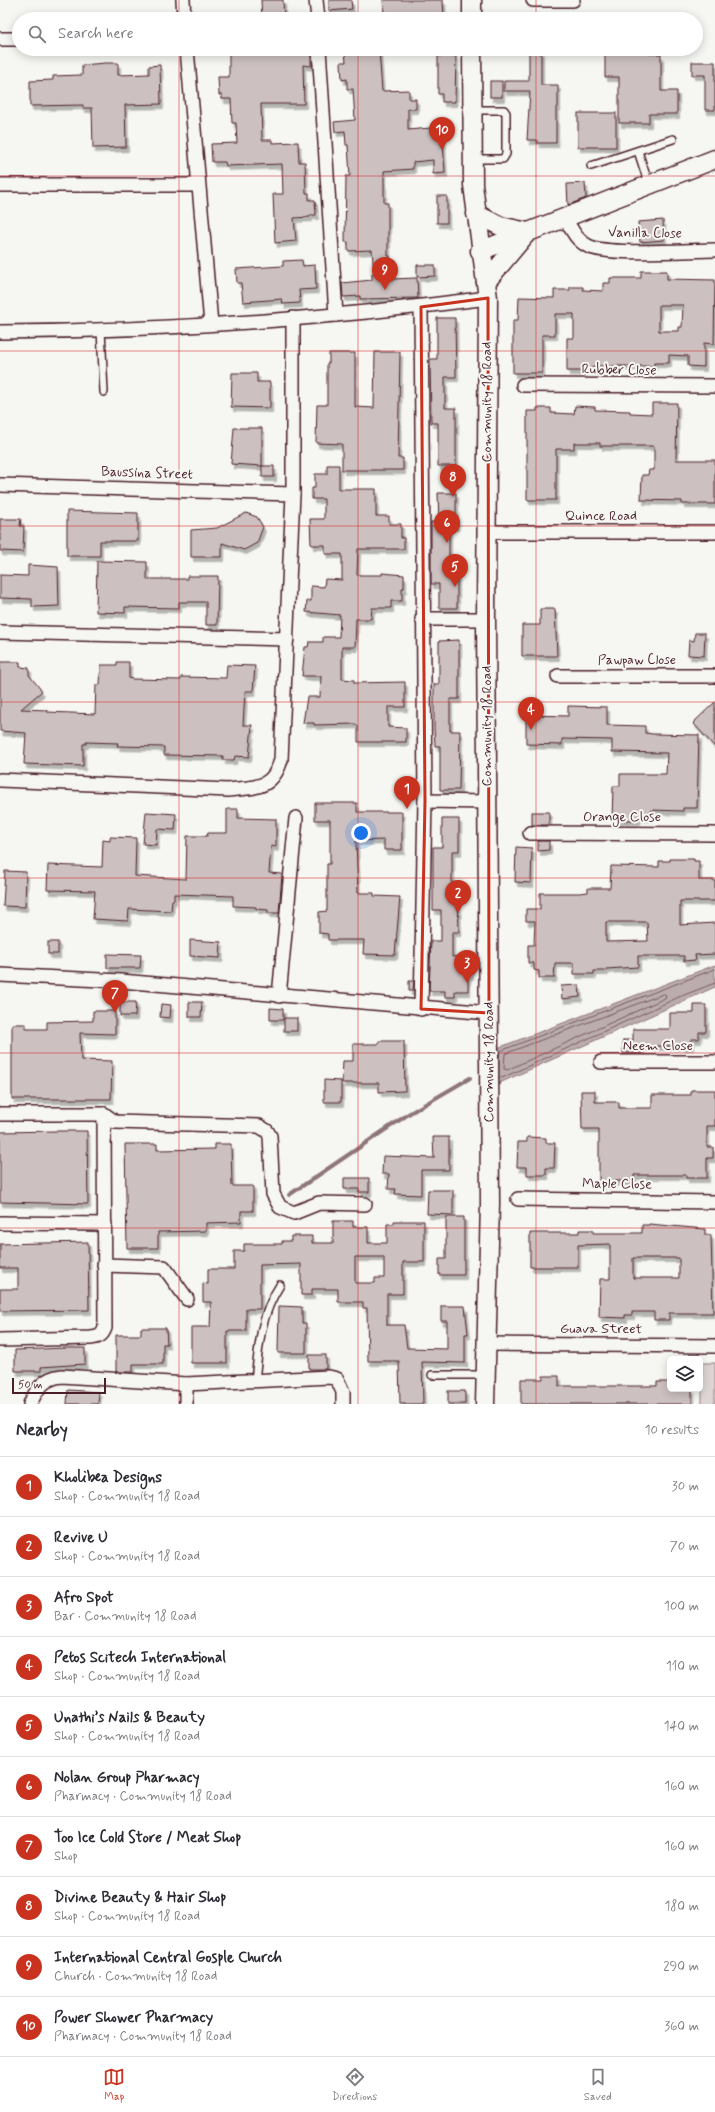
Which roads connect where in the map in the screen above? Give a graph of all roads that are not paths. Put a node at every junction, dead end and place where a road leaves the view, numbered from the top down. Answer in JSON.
{"nodes":[{"id":1,"x":183,"y":0,"type":"edge"},
{"id":2,"x":316,"y":0,"type":"edge"},
{"id":3,"x":472,"y":0,"type":"edge"},
{"id":4,"x":533,"y":0,"type":"edge"},
{"id":5,"x":573,"y":0,"type":"edge"},
{"id":6,"x":184,"y":12,"type":"edge"},
{"id":7,"x":317,"y":12,"type":"edge"},
{"id":8,"x":472,"y":12,"type":"edge"},
{"id":9,"x":0,"y":39,"type":"edge"},
{"id":10,"x":12,"y":39,"type":"edge"},
{"id":11,"x":187,"y":56,"type":"edge"},
{"id":12,"x":319,"y":56,"type":"edge"},
{"id":13,"x":472,"y":56,"type":"edge"},
{"id":14,"x":472,"y":110,"type":"junction"},
{"id":15,"x":673,"y":139,"type":"dead end"},
{"id":16,"x":638,"y":151,"type":"junction"},
{"id":17,"x":472,"y":159,"type":"junction"},
{"id":18,"x":715,"y":159,"type":"edge"},
{"id":19,"x":591,"y":166,"type":"dead end"},
{"id":20,"x":198,"y":185,"type":"junction"},
{"id":21,"x":649,"y":185,"type":"junction"},
{"id":22,"x":0,"y":186,"type":"edge"},
{"id":23,"x":476,"y":214,"type":"junction"},
{"id":24,"x":565,"y":218,"type":"junction"},
{"id":25,"x":528,"y":232,"type":"junction"},
{"id":26,"x":715,"y":250,"type":"edge"},
{"id":27,"x":480,"y":251,"type":"junction"},
{"id":28,"x":487,"y":290,"type":"junction"},
{"id":29,"x":421,"y":307,"type":"junction"},
{"id":30,"x":336,"y":315,"type":"junction"},
{"id":31,"x":293,"y":318,"type":"junction"},
{"id":32,"x":211,"y":324,"type":"junction"},
{"id":33,"x":101,"y":329,"type":"junction"},
{"id":34,"x":0,"y":332,"type":"edge"},
{"id":35,"x":523,"y":385,"type":"dead end"},
{"id":36,"x":715,"y":386,"type":"edge"},
{"id":37,"x":104,"y":392,"type":"dead end"},
{"id":38,"x":0,"y":485,"type":"edge"},
{"id":39,"x":293,"y":494,"type":"junction"},
{"id":40,"x":486,"y":532,"type":"junction"},
{"id":41,"x":715,"y":532,"type":"edge"},
{"id":42,"x":422,"y":618,"type":"junction"},
{"id":43,"x":486,"y":619,"type":"junction"},
{"id":44,"x":0,"y":632,"type":"edge"},
{"id":45,"x":286,"y":639,"type":"junction"},
{"id":46,"x":558,"y":676,"type":"dead end"},
{"id":47,"x":715,"y":676,"type":"edge"},
{"id":48,"x":0,"y":780,"type":"edge"},
{"id":49,"x":425,"y":801,"type":"junction"},
{"id":50,"x":487,"y":802,"type":"junction"},
{"id":51,"x":296,"y":818,"type":"dead end"},
{"id":52,"x":530,"y":833,"type":"dead end"},
{"id":53,"x":715,"y":834,"type":"edge"},
{"id":54,"x":0,"y":975,"type":"edge"},
{"id":55,"x":279,"y":996,"type":"junction"},
{"id":56,"x":420,"y":1009,"type":"junction"},
{"id":57,"x":489,"y":1013,"type":"junction"},
{"id":58,"x":601,"y":1062,"type":"dead end"},
{"id":59,"x":715,"y":1062,"type":"edge"},
{"id":60,"x":0,"y":1114,"type":"edge"},
{"id":61,"x":104,"y":1114,"type":"junction"},
{"id":62,"x":518,"y":1199,"type":"dead end"},
{"id":63,"x":715,"y":1202,"type":"edge"},
{"id":64,"x":365,"y":1204,"type":"dead end"},
{"id":65,"x":0,"y":1223,"type":"edge"},
{"id":66,"x":105,"y":1224,"type":"junction"},
{"id":67,"x":104,"y":1265,"type":"junction"},
{"id":68,"x":280,"y":1285,"type":"dead end"},
{"id":69,"x":187,"y":1299,"type":"dead end"},
{"id":70,"x":0,"y":1340,"type":"edge"},
{"id":71,"x":486,"y":1344,"type":"junction"},
{"id":72,"x":715,"y":1346,"type":"edge"},
{"id":73,"x":432,"y":1375,"type":"dead end"},
{"id":74,"x":485,"y":1375,"type":"junction"},
{"id":75,"x":255,"y":1381,"type":"junction"},
{"id":76,"x":186,"y":1384,"type":"junction"},
{"id":77,"x":30,"y":1404,"type":"edge"},
{"id":78,"x":186,"y":1404,"type":"edge"},
{"id":79,"x":343,"y":1404,"type":"edge"},
{"id":80,"x":485,"y":1404,"type":"edge"}],
"edges":[{"from":1,"to":6,"type":"street"},
{"from":2,"to":7,"type":"street"},
{"from":3,"to":8,"type":"main road"},
{"from":4,"to":5,"type":"street"},
{"from":9,"to":10,"type":"street"},
{"from":11,"to":20,"type":"street"},
{"from":12,"to":30,"type":"street"},
{"from":13,"to":14,"type":"main road","name":"Community 18 Road"},
{"from":14,"to":17,"type":"main road","name":"Community 18 Road"},
{"from":14,"to":17,"type":"lane"},
{"from":15,"to":16,"type":"lane"},
{"from":16,"to":19,"type":"lane"},
{"from":16,"to":21,"type":"lane"},
{"from":17,"to":23,"type":"main road","name":"Community 18 Road"},
{"from":18,"to":21,"type":"main road"},
{"from":20,"to":22,"type":"street"},
{"from":20,"to":32,"type":"street"},
{"from":21,"to":24,"type":"main road"},
{"from":23,"to":25,"type":"main road"},
{"from":23,"to":27,"type":"main road","name":"Community 18 Road"},
{"from":24,"to":25,"type":"main road"},
{"from":24,"to":26,"type":"street","name":"Vanilla Close"},
{"from":25,"to":27,"type":"main road"},
{"from":25,"to":28,"type":"main road"},
{"from":27,"to":28,"type":"main road","name":"Community 18 Road"},
{"from":28,"to":29,"type":"street"},
{"from":28,"to":40,"type":"main road","name":"Community 18 Road"},
{"from":29,"to":30,"type":"street"},
{"from":29,"to":42,"type":"street"},
{"from":30,"to":31,"type":"street"},
{"from":31,"to":32,"type":"street"},
{"from":31,"to":39,"type":"street"},
{"from":32,"to":33,"type":"street"},
{"from":33,"to":34,"type":"street"},
{"from":33,"to":37,"type":"lane"},
{"from":35,"to":36,"type":"street","name":"Rubber Close"},
{"from":38,"to":39,"type":"street","name":"Baussina Street"},
{"from":39,"to":45,"type":"street"},
{"from":40,"to":41,"type":"street","name":"Quince Road"},
{"from":40,"to":43,"type":"main road","name":"Community 18 Road"},
{"from":42,"to":43,"type":"street"},
{"from":42,"to":49,"type":"street"},
{"from":43,"to":50,"type":"main road","name":"Community 18 Road"},
{"from":44,"to":45,"type":"street"},
{"from":45,"to":48,"type":"street"},
{"from":46,"to":47,"type":"street","name":"Pawpaw Close"},
{"from":49,"to":50,"type":"street"},
{"from":49,"to":56,"type":"street"},
{"from":50,"to":57,"type":"main road","name":"Community 18 Road"},
{"from":51,"to":55,"type":"street"},
{"from":52,"to":53,"type":"street","name":"Orange Close"},
{"from":54,"to":55,"type":"street"},
{"from":55,"to":56,"type":"street"},
{"from":56,"to":57,"type":"street"},
{"from":57,"to":71,"type":"main road","name":"Community 18 Road"},
{"from":58,"to":59,"type":"street","name":"Neem Close"},
{"from":60,"to":61,"type":"street"},
{"from":61,"to":64,"type":"street"},
{"from":61,"to":66,"type":"street"},
{"from":62,"to":63,"type":"street","name":"Maple Close"},
{"from":65,"to":66,"type":"street"},
{"from":66,"to":67,"type":"street"},
{"from":67,"to":69,"type":"street"},
{"from":67,"to":70,"type":"street"},
{"from":68,"to":75,"type":"lane"},
{"from":71,"to":72,"type":"street","name":"Guava Street"},
{"from":71,"to":74,"type":"main road","name":"Community 18 Road"},
{"from":73,"to":74,"type":"lane"},
{"from":74,"to":80,"type":"main road","name":"Community 18 Road"},
{"from":75,"to":76,"type":"street"},
{"from":75,"to":79,"type":"street"},
{"from":76,"to":77,"type":"street"},
{"from":76,"to":78,"type":"street"}]}
